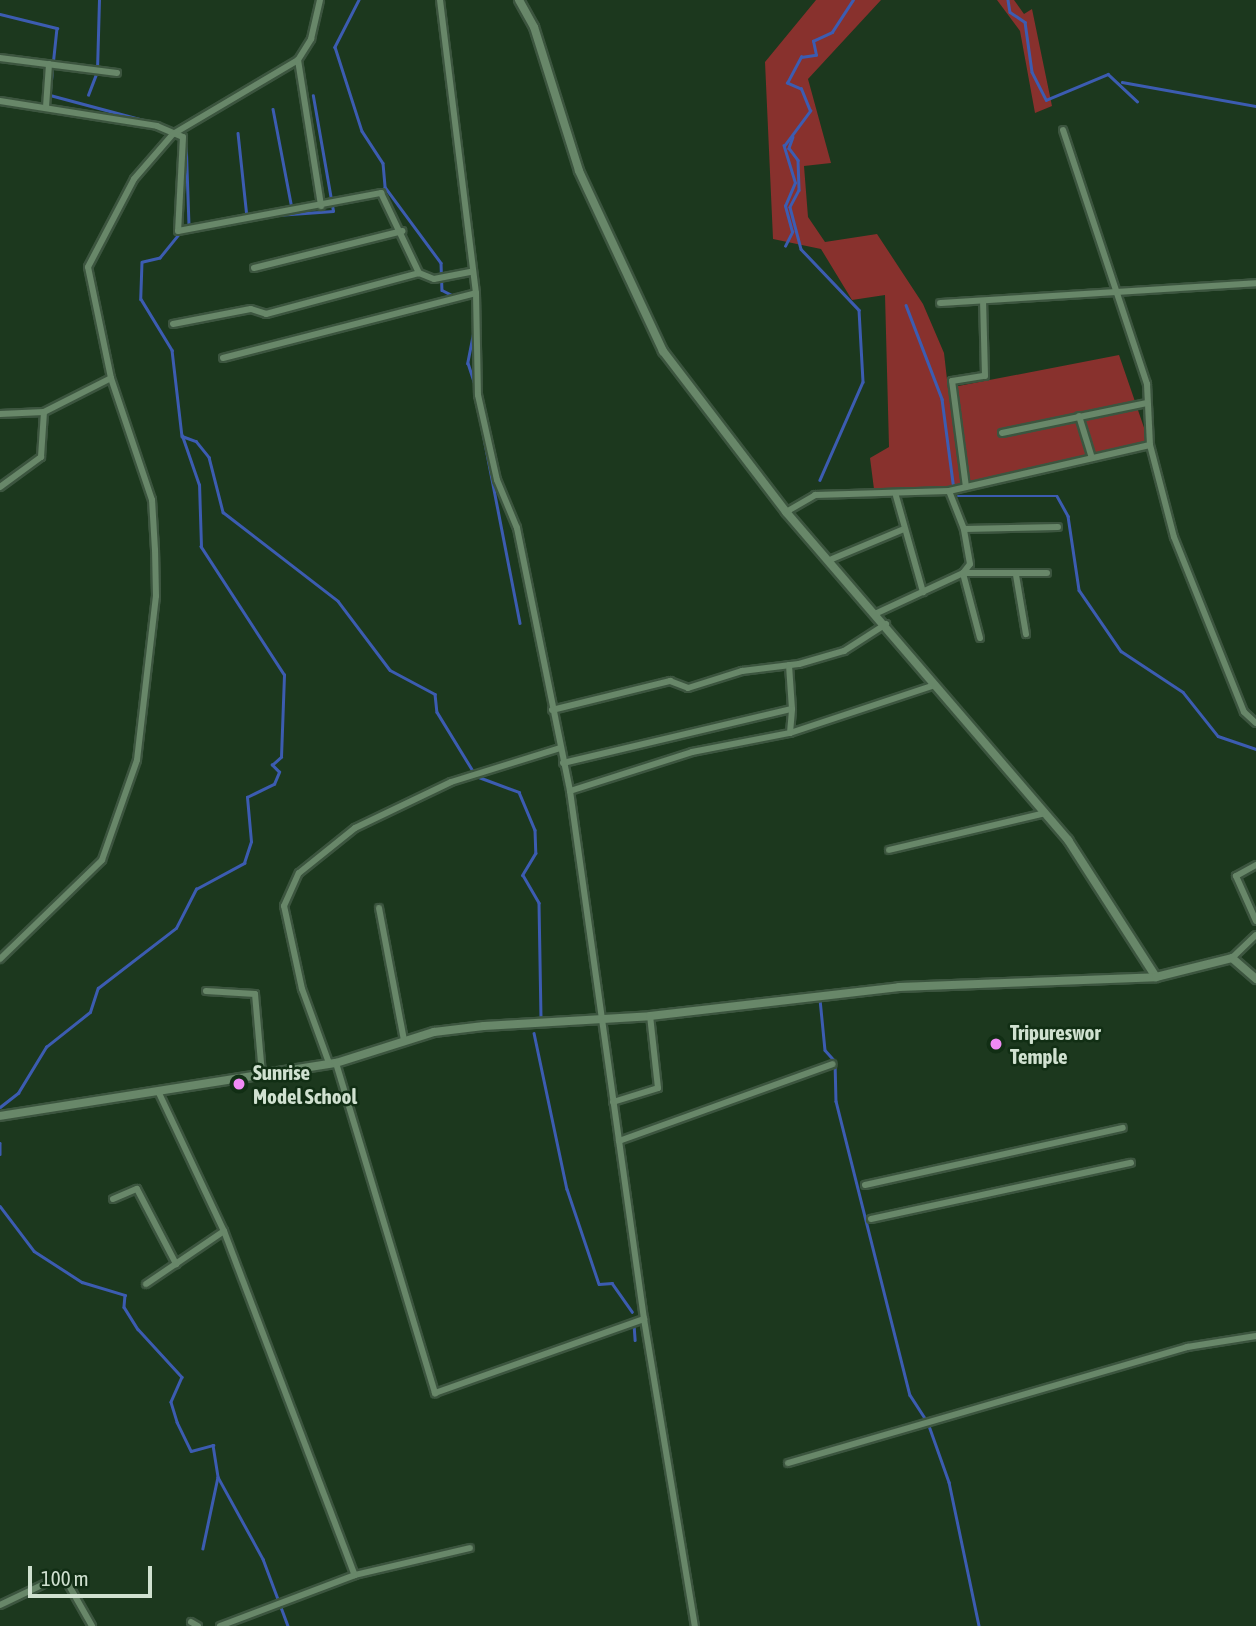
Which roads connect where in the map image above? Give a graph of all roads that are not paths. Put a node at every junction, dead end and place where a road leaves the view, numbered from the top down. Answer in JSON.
{"nodes":[{"id":1,"x":320,"y":0,"type":"edge"},
{"id":2,"x":440,"y":0,"type":"edge"},
{"id":3,"x":519,"y":0,"type":"edge"},
{"id":4,"x":0,"y":58,"type":"edge"},
{"id":5,"x":298,"y":60,"type":"junction"},
{"id":6,"x":49,"y":64,"type":"junction"},
{"id":7,"x":117,"y":73,"type":"dead end"},
{"id":8,"x":0,"y":101,"type":"edge"},
{"id":9,"x":46,"y":107,"type":"junction"},
{"id":10,"x":1063,"y":130,"type":"dead end"},
{"id":11,"x":173,"y":134,"type":"junction"},
{"id":12,"x":321,"y":206,"type":"junction"},
{"id":13,"x":402,"y":232,"type":"junction"},
{"id":14,"x":254,"y":268,"type":"dead end"},
{"id":15,"x":471,"y":272,"type":"junction"},
{"id":16,"x":419,"y":274,"type":"junction"},
{"id":17,"x":1256,"y":282,"type":"edge"},
{"id":18,"x":1116,"y":290,"type":"junction"},
{"id":19,"x":476,"y":293,"type":"junction"},
{"id":20,"x":983,"y":302,"type":"junction"},
{"id":21,"x":940,"y":303,"type":"dead end"},
{"id":22,"x":173,"y":324,"type":"dead end"},
{"id":23,"x":223,"y":358,"type":"dead end"},
{"id":24,"x":111,"y":378,"type":"junction"},
{"id":25,"x":1147,"y":403,"type":"junction"},
{"id":26,"x":44,"y":412,"type":"junction"},
{"id":27,"x":0,"y":414,"type":"edge"},
{"id":28,"x":1079,"y":416,"type":"junction"},
{"id":29,"x":1002,"y":433,"type":"dead end"},
{"id":30,"x":1150,"y":444,"type":"junction"},
{"id":31,"x":1092,"y":458,"type":"junction"},
{"id":32,"x":0,"y":487,"type":"edge"},
{"id":33,"x":966,"y":487,"type":"junction"},
{"id":34,"x":950,"y":491,"type":"junction"},
{"id":35,"x":896,"y":496,"type":"junction"},
{"id":36,"x":786,"y":512,"type":"junction"},
{"id":37,"x":1058,"y":527,"type":"dead end"},
{"id":38,"x":904,"y":529,"type":"junction"},
{"id":39,"x":964,"y":529,"type":"junction"},
{"id":40,"x":832,"y":559,"type":"junction"},
{"id":41,"x":963,"y":573,"type":"junction"},
{"id":42,"x":1047,"y":573,"type":"dead end"},
{"id":43,"x":1016,"y":575,"type":"junction"},
{"id":44,"x":923,"y":592,"type":"junction"},
{"id":45,"x":877,"y":613,"type":"junction"},
{"id":46,"x":886,"y":624,"type":"junction"},
{"id":47,"x":1026,"y":634,"type":"dead end"},
{"id":48,"x":980,"y":638,"type":"dead end"},
{"id":49,"x":789,"y":665,"type":"junction"},
{"id":50,"x":935,"y":685,"type":"junction"},
{"id":51,"x":792,"y":709,"type":"junction"},
{"id":52,"x":552,"y":710,"type":"junction"},
{"id":53,"x":1256,"y":723,"type":"edge"},
{"id":54,"x":790,"y":733,"type":"junction"},
{"id":55,"x":560,"y":748,"type":"junction"},
{"id":56,"x":563,"y":763,"type":"junction"},
{"id":57,"x":570,"y":791,"type":"junction"},
{"id":58,"x":1045,"y":813,"type":"junction"},
{"id":59,"x":889,"y":850,"type":"dead end"},
{"id":60,"x":1256,"y":865,"type":"edge"},
{"id":61,"x":379,"y":908,"type":"dead end"},
{"id":62,"x":1256,"y":921,"type":"edge"},
{"id":63,"x":1256,"y":935,"type":"edge"},
{"id":64,"x":1232,"y":958,"type":"junction"},
{"id":65,"x":0,"y":959,"type":"edge"},
{"id":66,"x":1156,"y":976,"type":"junction"},
{"id":67,"x":1256,"y":979,"type":"edge"},
{"id":68,"x":206,"y":991,"type":"dead end"},
{"id":69,"x":650,"y":1016,"type":"junction"},
{"id":70,"x":605,"y":1019,"type":"junction"},
{"id":71,"x":404,"y":1040,"type":"junction"},
{"id":72,"x":333,"y":1063,"type":"junction"},
{"id":73,"x":833,"y":1064,"type":"dead end"},
{"id":74,"x":262,"y":1074,"type":"junction"},
{"id":75,"x":158,"y":1091,"type":"junction"},
{"id":76,"x":613,"y":1102,"type":"junction"},
{"id":77,"x":0,"y":1116,"type":"edge"},
{"id":78,"x":1123,"y":1128,"type":"dead end"},
{"id":79,"x":619,"y":1141,"type":"junction"},
{"id":80,"x":1131,"y":1163,"type":"dead end"},
{"id":81,"x":865,"y":1185,"type":"dead end"},
{"id":82,"x":113,"y":1199,"type":"dead end"},
{"id":83,"x":871,"y":1219,"type":"dead end"},
{"id":84,"x":224,"y":1231,"type":"junction"},
{"id":85,"x":177,"y":1264,"type":"junction"},
{"id":86,"x":146,"y":1284,"type":"dead end"},
{"id":87,"x":644,"y":1319,"type":"junction"},
{"id":88,"x":1256,"y":1336,"type":"edge"},
{"id":89,"x":788,"y":1463,"type":"dead end"},
{"id":90,"x":470,"y":1548,"type":"dead end"},
{"id":91,"x":355,"y":1575,"type":"junction"},
{"id":92,"x":0,"y":1605,"type":"edge"},
{"id":93,"x":191,"y":1622,"type":"dead end"},
{"id":94,"x":92,"y":1626,"type":"edge"},
{"id":95,"x":198,"y":1626,"type":"edge"},
{"id":96,"x":220,"y":1626,"type":"edge"},
{"id":97,"x":695,"y":1626,"type":"edge"}],
"edges":[{"from":1,"to":5,"type":"street"},
{"from":2,"to":15,"type":"street"},
{"from":3,"to":36,"type":"street"},
{"from":4,"to":6,"type":"street"},
{"from":5,"to":11,"type":"street"},
{"from":5,"to":12,"type":"street"},
{"from":6,"to":7,"type":"street"},
{"from":6,"to":9,"type":"street"},
{"from":8,"to":9,"type":"street"},
{"from":9,"to":11,"type":"street"},
{"from":10,"to":18,"type":"street"},
{"from":11,"to":12,"type":"street"},
{"from":11,"to":24,"type":"street"},
{"from":12,"to":13,"type":"street"},
{"from":13,"to":14,"type":"street"},
{"from":13,"to":16,"type":"street"},
{"from":15,"to":16,"type":"street"},
{"from":15,"to":19,"type":"street"},
{"from":16,"to":22,"type":"street"},
{"from":17,"to":18,"type":"street"},
{"from":18,"to":20,"type":"street"},
{"from":18,"to":25,"type":"street"},
{"from":19,"to":23,"type":"street"},
{"from":19,"to":52,"type":"street"},
{"from":20,"to":21,"type":"street"},
{"from":20,"to":33,"type":"street"},
{"from":24,"to":26,"type":"street"},
{"from":24,"to":65,"type":"street"},
{"from":25,"to":28,"type":"street"},
{"from":25,"to":30,"type":"street"},
{"from":26,"to":27,"type":"street"},
{"from":26,"to":32,"type":"street"},
{"from":28,"to":29,"type":"street"},
{"from":28,"to":31,"type":"street"},
{"from":30,"to":31,"type":"street"},
{"from":30,"to":53,"type":"street"},
{"from":31,"to":33,"type":"street"},
{"from":33,"to":34,"type":"street"},
{"from":34,"to":35,"type":"street"},
{"from":34,"to":39,"type":"street"},
{"from":35,"to":36,"type":"street"},
{"from":35,"to":38,"type":"street"},
{"from":36,"to":40,"type":"street"},
{"from":37,"to":39,"type":"street"},
{"from":38,"to":40,"type":"street"},
{"from":38,"to":44,"type":"street"},
{"from":39,"to":41,"type":"street"},
{"from":40,"to":45,"type":"street"},
{"from":41,"to":43,"type":"street"},
{"from":41,"to":44,"type":"street"},
{"from":41,"to":48,"type":"street"},
{"from":42,"to":43,"type":"street"},
{"from":43,"to":47,"type":"street"},
{"from":44,"to":45,"type":"street"},
{"from":45,"to":46,"type":"street"},
{"from":46,"to":49,"type":"street"},
{"from":46,"to":50,"type":"street"},
{"from":49,"to":51,"type":"street"},
{"from":49,"to":52,"type":"street"},
{"from":50,"to":54,"type":"street"},
{"from":50,"to":58,"type":"street"},
{"from":51,"to":54,"type":"street"},
{"from":51,"to":56,"type":"street"},
{"from":52,"to":55,"type":"street"},
{"from":54,"to":57,"type":"street"},
{"from":55,"to":56,"type":"street"},
{"from":55,"to":72,"type":"street"},
{"from":56,"to":57,"type":"street"},
{"from":57,"to":70,"type":"street"},
{"from":58,"to":59,"type":"street"},
{"from":58,"to":66,"type":"street"},
{"from":60,"to":62,"type":"street"},
{"from":61,"to":71,"type":"street"},
{"from":63,"to":64,"type":"street"},
{"from":64,"to":66,"type":"street"},
{"from":64,"to":67,"type":"street"},
{"from":66,"to":69,"type":"street"},
{"from":68,"to":74,"type":"street"},
{"from":69,"to":70,"type":"street"},
{"from":69,"to":76,"type":"street"},
{"from":70,"to":71,"type":"street"},
{"from":70,"to":76,"type":"street"},
{"from":71,"to":72,"type":"street"},
{"from":72,"to":74,"type":"street"},
{"from":72,"to":87,"type":"street"},
{"from":73,"to":79,"type":"street"},
{"from":74,"to":75,"type":"street"},
{"from":75,"to":77,"type":"street"},
{"from":75,"to":84,"type":"street"},
{"from":76,"to":79,"type":"street"},
{"from":78,"to":81,"type":"street"},
{"from":79,"to":87,"type":"street"},
{"from":80,"to":83,"type":"street"},
{"from":82,"to":85,"type":"street"},
{"from":84,"to":85,"type":"street"},
{"from":84,"to":91,"type":"street"},
{"from":85,"to":86,"type":"street"},
{"from":87,"to":97,"type":"street"},
{"from":88,"to":89,"type":"street"},
{"from":90,"to":91,"type":"street"},
{"from":91,"to":96,"type":"street"},
{"from":92,"to":94,"type":"street"},
{"from":93,"to":95,"type":"street"}]}
